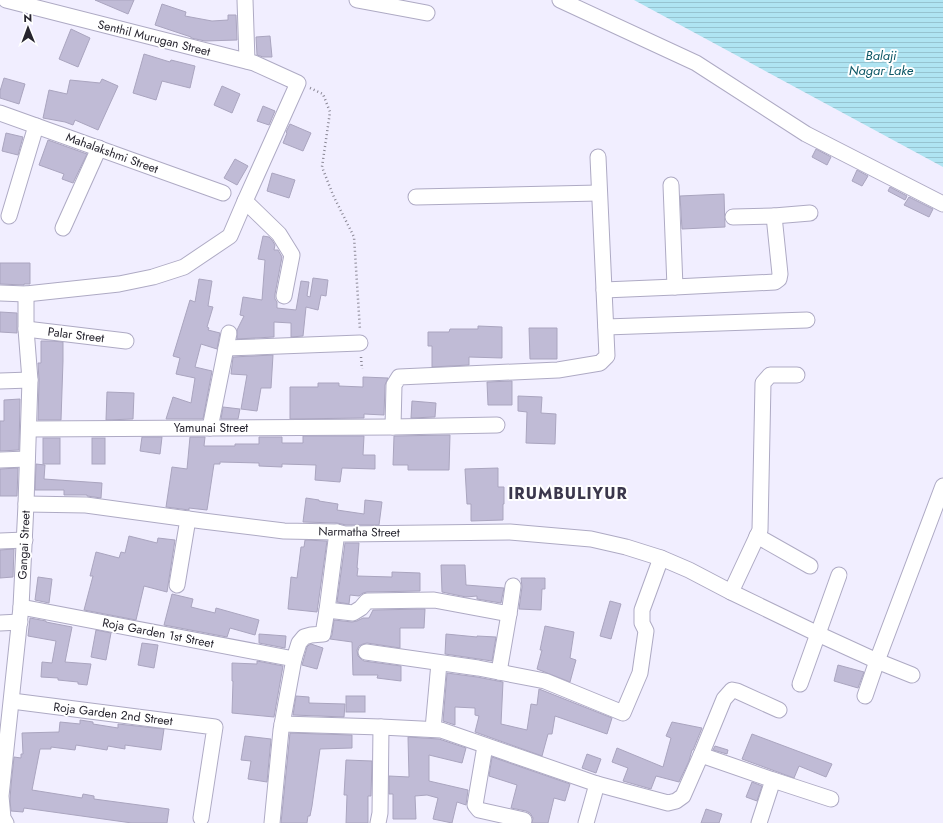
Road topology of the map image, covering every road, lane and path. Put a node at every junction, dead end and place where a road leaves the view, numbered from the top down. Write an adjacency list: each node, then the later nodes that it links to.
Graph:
1 (6, 0): 6 (street, Senthil Murugan Street)
2 (245, 0): 6 (street)
3 (357, 0): 5 (street)
4 (560, 0): 17 (street)
5 (427, 13)
6 (247, 61): 7 (street, Senthil Murugan Street)
7 (298, 83): 16 (street); 33 (path)
8 (0, 112): 9 (street, Mahalakshmi Street)
9 (36, 126): 10 (street, Mahalakshmi Street); 19 (street)
10 (99, 148): 13 (street, Mahalakshmi Street); 22 (street)
11 (598, 157): 14 (street)
12 (671, 185): 23 (street)
13 (223, 193)
14 (599, 193): 15 (street); 24 (street)
15 (416, 197)
16 (245, 201): 26 (street); 27 (street)
17 (943, 204)
18 (810, 213): 20 (street)
19 (9, 216)
20 (774, 216): 21 (street); 23 (street)
21 (733, 217)
22 (63, 228)
23 (675, 287): 24 (street)
24 (604, 290): 29 (street)
25 (0, 293): 26 (street)
26 (26, 294): 30 (street, Gangai Street)
27 (284, 296)
28 (807, 320): 29 (street)
29 (606, 327): 40 (street)
30 (26, 330): 32 (street, Palar Street); 37 (street, Gangai Street)
31 (229, 333): 34 (street)
32 (126, 341)
33 (360, 343): 34 (street); 35 (path)
34 (226, 348): 41 (street)
35 (362, 369)
36 (797, 374): 49 (street)
37 (30, 380): 38 (street); 42 (street, Gangai Street)
38 (0, 381)
39 (497, 425): 40 (street, Yamunai Street)
40 (393, 427): 41 (street, Yamunai Street)
41 (210, 428): 42 (street, Yamunai Street)
42 (28, 429): 43 (street, Gangai Street)
43 (27, 459): 44 (street); 46 (street, Gangai Street)
44 (0, 460)
45 (943, 486): 65 (street)
46 (26, 504): 47 (street, Narmatha Street); 50 (street, Gangai Street)
47 (188, 519): 48 (street, Narmatha Street); 55 (street)
48 (336, 532): 52 (street, Narmatha Street); 58 (street)
49 (757, 536): 53 (street); 57 (street)
50 (24, 540): 51 (street); 59 (street, Gangai Street)
51 (0, 541)
52 (661, 558): 57 (street, Narmatha Street); 67 (street)
53 (810, 566)
54 (839, 575): 62 (street)
55 (177, 585)
56 (513, 586): 60 (street)
57 (731, 592): 62 (street, Narmatha Street)
58 (327, 610): 60 (street); 64 (street)
59 (21, 614): 61 (street, Roja Garden 1st Street); 64 (street, Roja Garden 1st Street); 71 (street, Gangai Street)
60 (508, 614): 67 (street)
61 (0, 623)
62 (818, 634): 65 (street, Narmatha Street); 69 (street)
63 (366, 652): 66 (street)
64 (294, 659): 73 (street)
65 (877, 661): 68 (street, Narmatha Street); 70 (street)
66 (439, 662): 67 (street); 75 (street)
67 (499, 672)
68 (912, 675)
69 (800, 684)
70 (865, 696)
71 (12, 701): 80 (street, Gangai Street); 82 (street, Roja Garden 2nd Street)
72 (779, 710): 77 (street)
73 (282, 724): 74 (street); 85 (street)
74 (381, 727): 75 (street); 86 (street)
75 (433, 729): 76 (street)
76 (485, 746): 79 (street); 83 (street)
77 (701, 755): 78 (street); 79 (street)
78 (773, 780): 81 (street); 88 (street)
79 (597, 784): 87 (street)
80 (0, 796): 84 (street, Gangai Street)
81 (831, 799)
82 (202, 818)
83 (524, 820)
84 (6, 823)
85 (272, 823)
86 (378, 823)
87 (586, 823)
88 (759, 823)

